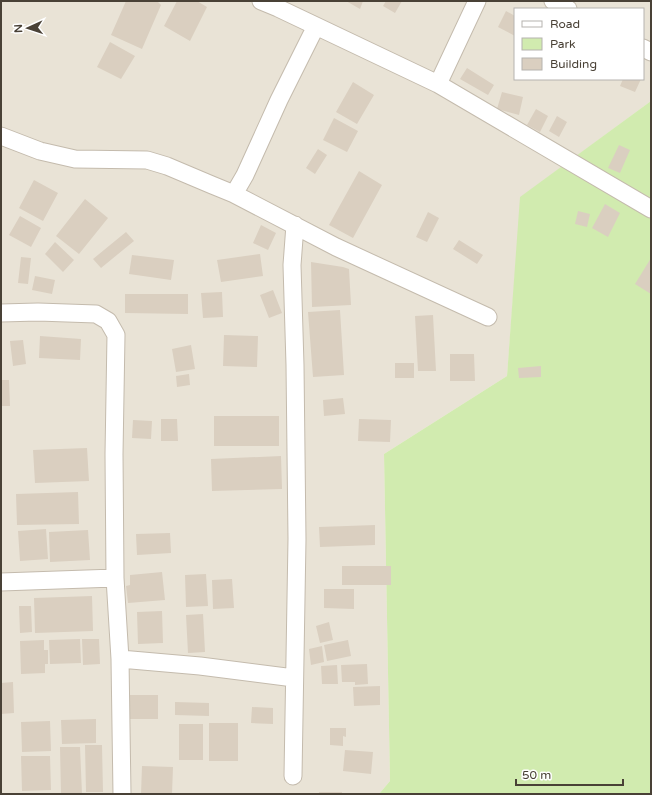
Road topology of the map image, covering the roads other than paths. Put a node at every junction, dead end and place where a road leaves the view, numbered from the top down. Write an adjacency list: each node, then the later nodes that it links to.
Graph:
1 (261, 1): 4 (street)
2 (477, 1): 7 (street)
3 (553, 1): 5 (street)
4 (280, 4): 6 (street)
5 (566, 8)
6 (316, 26): 7 (street); 9 (street)
7 (438, 84): 10 (street)
8 (1, 136): 9 (street)
9 (234, 194): 11 (street)
10 (651, 209)
11 (295, 225): 13 (street); 17 (street)
12 (1, 313): 14 (street)
13 (488, 317)
14 (115, 578): 15 (street); 16 (street)
15 (1, 582)
16 (120, 659): 17 (street); 19 (street)
17 (294, 678): 18 (street)
18 (293, 776)
19 (122, 794)

